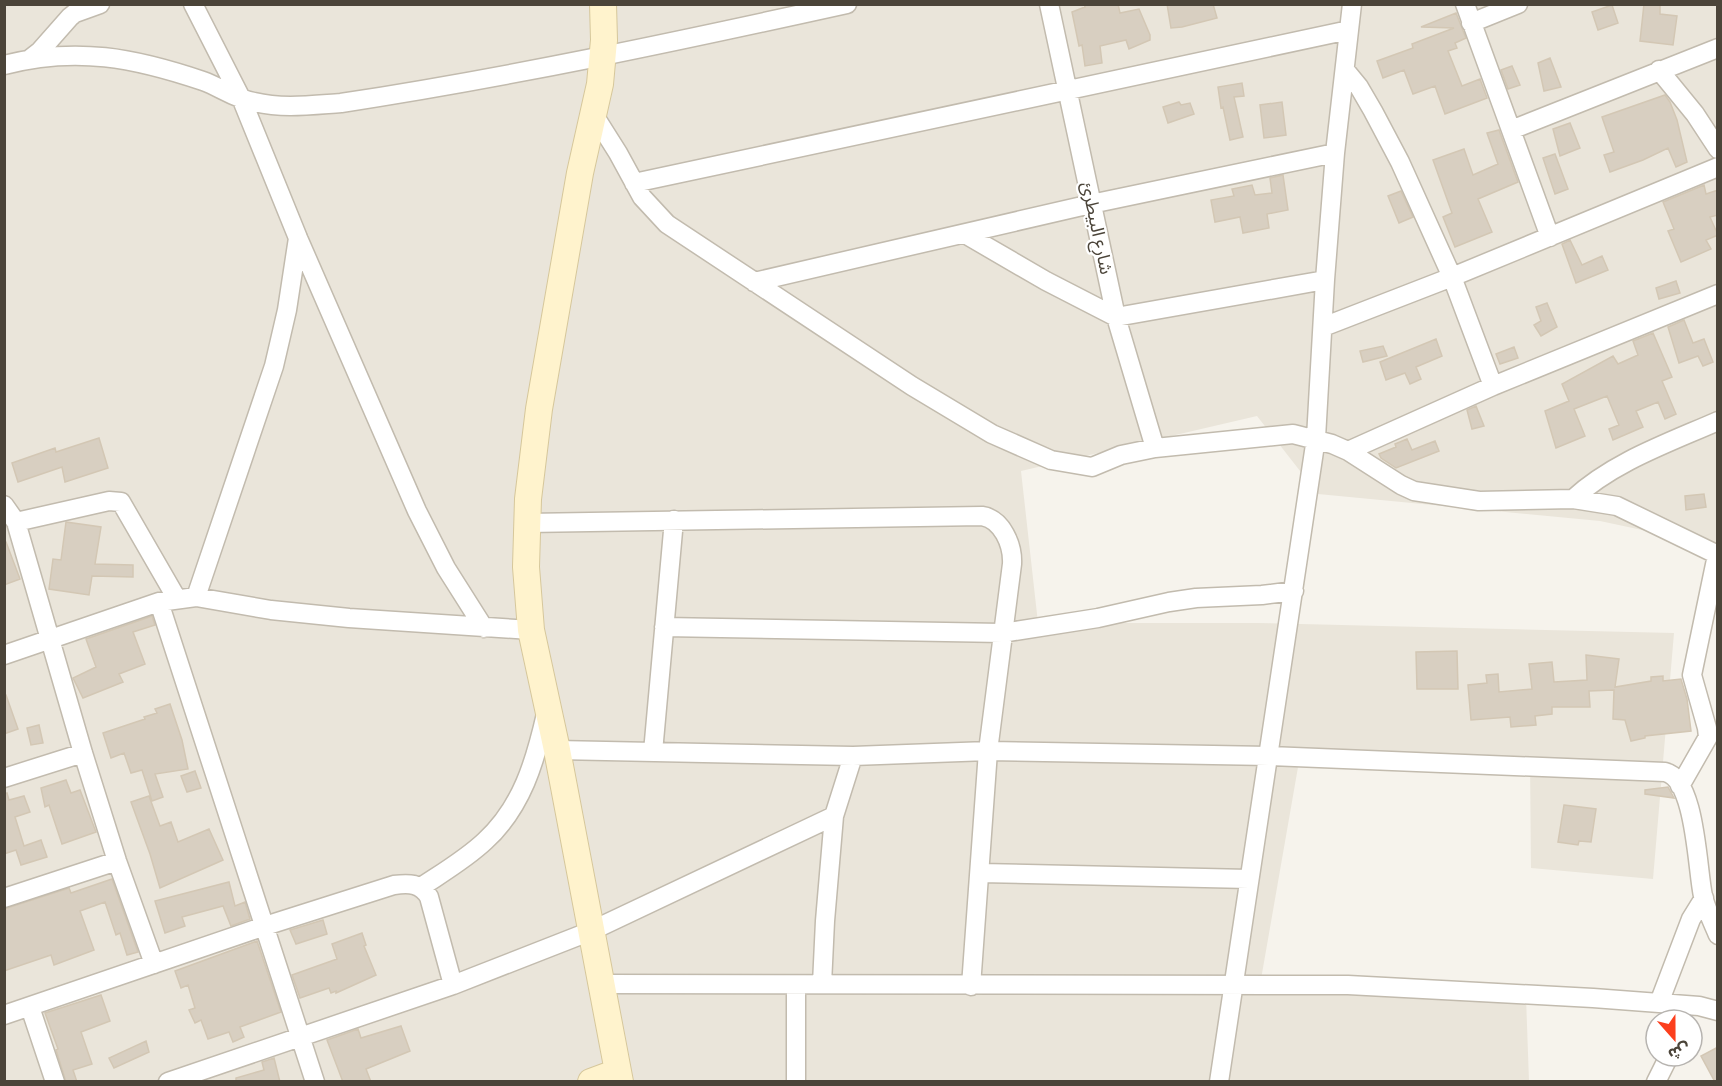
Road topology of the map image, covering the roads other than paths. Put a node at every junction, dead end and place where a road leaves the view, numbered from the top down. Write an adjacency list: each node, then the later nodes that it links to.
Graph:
1 (100, 4): 9 (street)
2 (193, 4): 19 (street)
3 (603, 4): 13 (main road)
4 (847, 4): 13 (street)
5 (1049, 4): 18 (street, شارع البيطرئ)
6 (1352, 4): 11 (street)
7 (1465, 4): 10 (street)
8 (1518, 4): 10 (street)
9 (73, 9): 14 (street)
10 (1471, 23): 21 (street)
11 (1349, 30): 16 (street); 18 (street)
12 (1718, 48): 17 (street)
13 (603, 57): 19 (street); 20 (main road)
14 (31, 58): 15 (street); 19 (street)
15 (4, 65)
16 (1345, 70): 23 (street); 30 (street)
17 (1659, 70): 21 (street); 22 (street)
18 (1067, 91): 25 (street); 26 (street, شارع البيطرئ)
19 (242, 100): 29 (street)
20 (594, 116): 25 (street); 45 (main road)
21 (1511, 130): 28 (street)
22 (1718, 149)
23 (1335, 153): 26 (street); 31 (street)
24 (1718, 167): 28 (street)
25 (634, 183): 32 (street)
26 (1091, 204): 27 (street); 34 (street, شارع البيطرئ)
27 (965, 234): 32 (street); 34 (street)
28 (1550, 237): 30 (street)
29 (298, 238): 48 (street); 51 (street)
30 (1452, 277): 35 (street); 36 (street)
31 (1325, 280): 34 (street); 35 (street)
32 (754, 282): 39 (street)
33 (1718, 294): 36 (street)
34 (1116, 317): 39 (street, شارع البيطرئ)
35 (1323, 327): 38 (street)
36 (1492, 386): 40 (street)
37 (1718, 421): 41 (street)
38 (1316, 438): 39 (street); 40 (street); 47 (street)
39 (1155, 448)
40 (1348, 452): 41 (street)
41 (1573, 499): 46 (street)
42 (4, 505): 44 (street)
43 (674, 520): 45 (street); 50 (street); 53 (street)
44 (16, 522): 49 (street); 54 (street)
45 (527, 523): 52 (main road)
46 (1717, 555): 64 (street)
47 (1294, 591): 53 (street); 62 (street)
48 (196, 597): 49 (street); 51 (street)
49 (168, 600): 54 (street); 72 (street)
50 (664, 627): 53 (street); 59 (street)
51 (484, 628): 52 (street)
52 (531, 630): 56 (main road)
53 (1002, 633): 58 (street)
54 (51, 640): 55 (street); 60 (street)
55 (4, 655)
56 (548, 707): 57 (main road); 69 (street)
57 (557, 750): 59 (street); 73 (main road)
58 (988, 751): 61 (street); 62 (street); 67 (street)
59 (653, 752): 61 (street)
60 (83, 753): 63 (street); 66 (street)
61 (853, 756): 65 (street)
62 (1269, 756): 64 (street); 68 (street)
63 (4, 778)
64 (1680, 786): 71 (street)
65 (834, 816): 73 (street); 77 (street)
66 (117, 861): 70 (street); 75 (street)
67 (980, 873): 68 (street); 80 (street)
68 (1249, 879): 81 (street)
69 (421, 887): 72 (street); 78 (street)
70 (4, 898)
71 (1704, 898): 74 (street); 82 (street)
72 (265, 926): 75 (street); 86 (street)
73 (591, 931): 76 (main road); 78 (street)
74 (1718, 935)
75 (154, 964): 83 (street)
76 (602, 984): 79 (street); 88 (main road)
77 (822, 984): 79 (street); 80 (street)
78 (453, 985): 86 (street)
79 (796, 985): 93 (street)
80 (971, 986): 81 (street)
81 (1232, 987): 82 (street); 94 (street)
82 (1659, 1003): 84 (street)
83 (30, 1006): 85 (street); 89 (street)
84 (1676, 1008)
85 (4, 1015)
86 (300, 1037): 90 (street); 91 (street)
87 (1663, 1068): 95 (street)
88 (619, 1077): 92 (main road)
89 (55, 1082)
90 (168, 1082)
91 (315, 1082)
92 (591, 1082)
93 (796, 1082)
94 (1219, 1082)
95 (1656, 1082)

